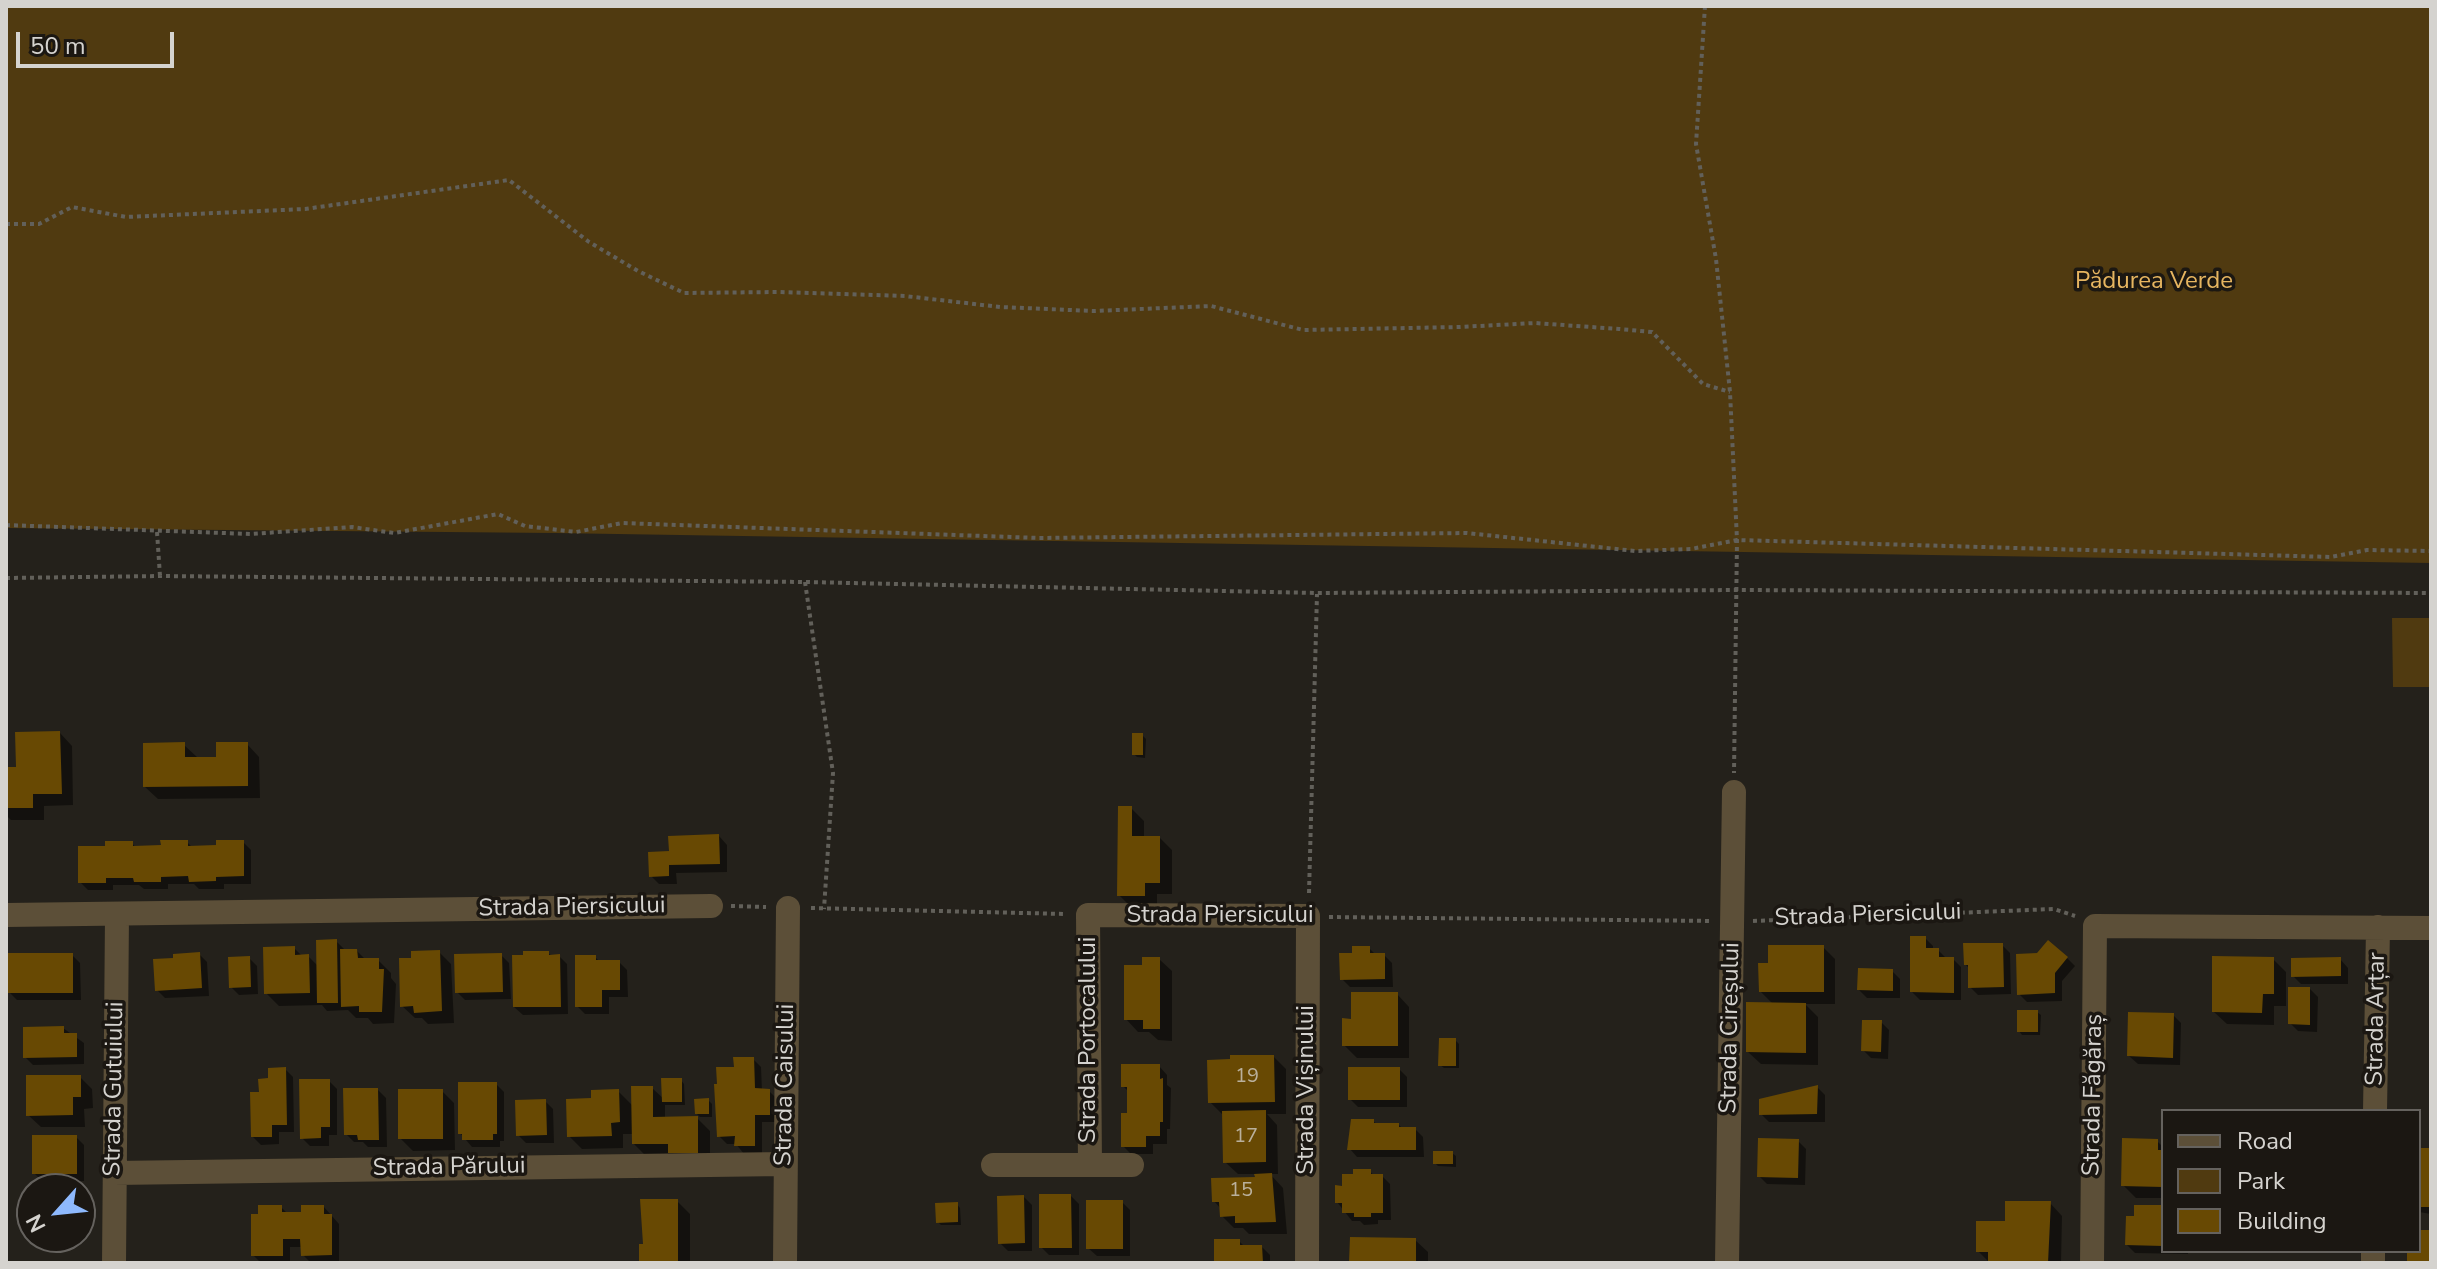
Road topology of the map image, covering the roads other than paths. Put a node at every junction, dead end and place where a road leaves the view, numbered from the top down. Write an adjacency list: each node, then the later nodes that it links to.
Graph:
1 (1734, 792): 19 (street, Strada Cireșului)
2 (711, 906): 5 (street, Strada Piersicului)
3 (788, 908): 11 (street, Strada Caisului)
4 (6, 915): 5 (street, Strada Piersicului)
5 (117, 915): 15 (street, Strada Gutuiului)
6 (1088, 915): 7 (street, Strada Piersicului); 13 (street, Strada Portocalului)
7 (1308, 916): 18 (street, Strada Vișinului)
8 (2378, 927): 9 (street); 10 (street, Strada Arțar); 20 (street, Strada Făgăraș)
9 (2431, 928)
10 (2375, 1109)
11 (784, 1164): 15 (street, Strada Părului); 17 (street, Strada Caisului)
12 (993, 1165): 13 (street, Strada Portocalului)
13 (1090, 1165): 14 (street, Strada Portocalului)
14 (1132, 1165)
15 (114, 1173): 16 (street, Strada Gutuiului)
16 (114, 1263)
17 (785, 1263)
18 (1307, 1263)
19 (1727, 1263)
20 (2092, 1263)

